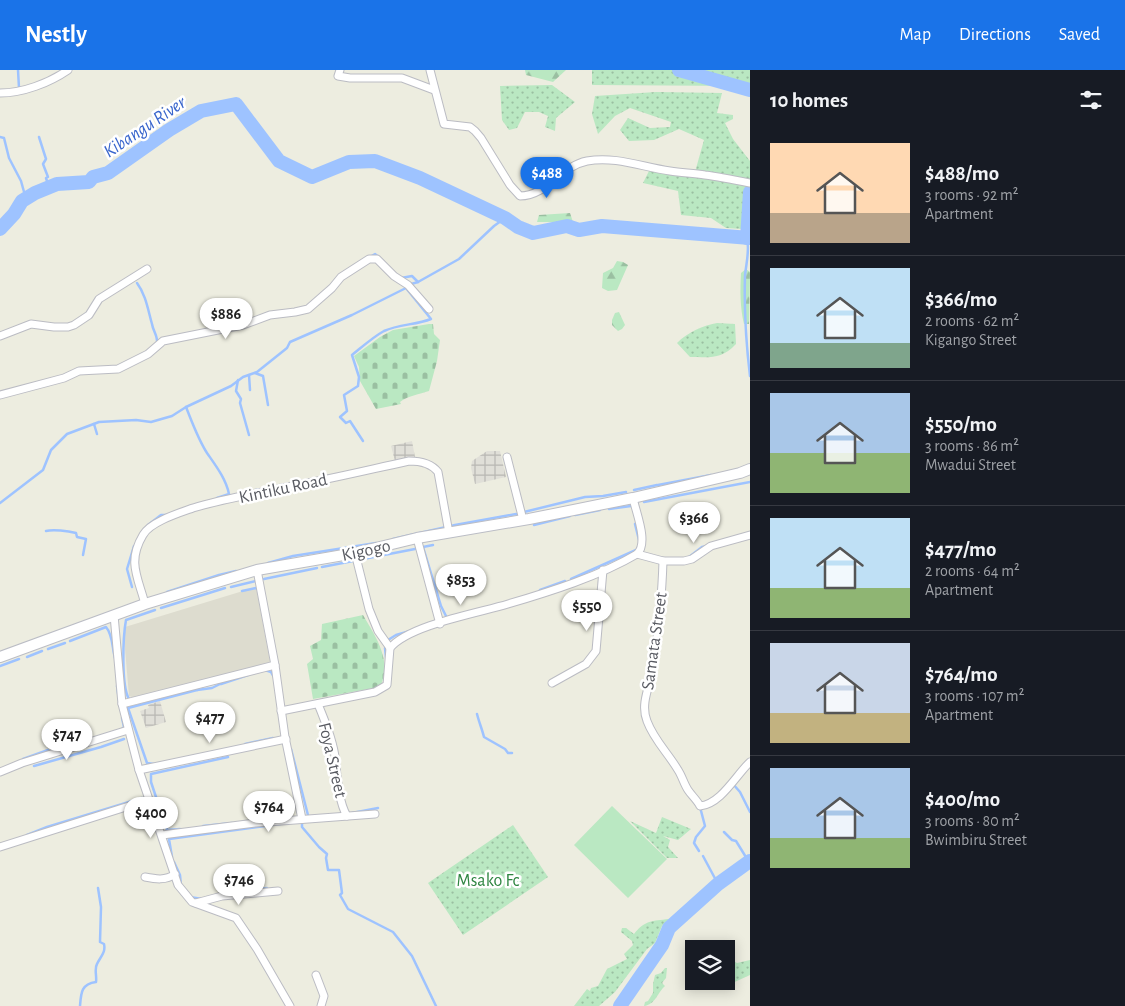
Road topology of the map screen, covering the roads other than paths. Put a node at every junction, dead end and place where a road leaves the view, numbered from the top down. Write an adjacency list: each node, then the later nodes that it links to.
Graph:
1 (68, 70): 5 (street)
2 (340, 70): 4 (street)
3 (430, 70): 4 (street)
4 (434, 90): 6 (street)
5 (0, 93)
6 (750, 183)
7 (147, 269): 9 (street)
8 (429, 309): 10 (street)
9 (0, 336)
10 (0, 395)
11 (507, 457): 15 (street)
12 (750, 469): 13 (main road, Kigogo)
13 (745, 474): 14 (main road, Kigogo)
14 (633, 498): 15 (main road, Kigogo); 20 (street)
15 (523, 520): 16 (main road, Kigogo)
16 (449, 533): 18 (main road, Kigogo); 24 (street, Kintiku Road)
17 (750, 535): 21 (street)
18 (417, 538): 19 (main road, Kigogo); 26 (street)
19 (355, 553): 22 (main road, Kigogo); 27 (street)
20 (637, 554): 21 (street); 23 (street)
21 (663, 561): 36 (street, Samata Street)
22 (257, 570): 24 (main road, Kigogo); 29 (street)
23 (603, 570): 26 (street); 30 (street)
24 (145, 604): 25 (main road, Kigogo)
25 (114, 615): 28 (main road, Kigogo); 31 (street)
26 (440, 624): 27 (street)
27 (390, 648): 32 (street)
28 (0, 657)
29 (275, 665): 31 (street); 33 (street)
30 (552, 683)
31 (122, 704): 34 (street)
32 (318, 704): 33 (street); 41 (street, Foya Street)
33 (281, 711): 35 (street)
34 (128, 730): 37 (street); 38 (street)
35 (286, 739): 37 (street); 42 (street)
36 (750, 762)
37 (139, 770): 39 (street)
38 (0, 772)
39 (148, 800): 43 (street); 44 (street)
40 (375, 814): 41 (street)
41 (347, 816): 42 (street)
42 (302, 819): 43 (street)
43 (162, 835): 45 (street)
44 (0, 847)
45 (175, 874): 46 (street); 48 (street)
46 (145, 877)
47 (278, 891): 48 (street)
48 (196, 903): 50 (street)
49 (316, 975): 51 (street)
50 (290, 1006)
51 (320, 1006)

